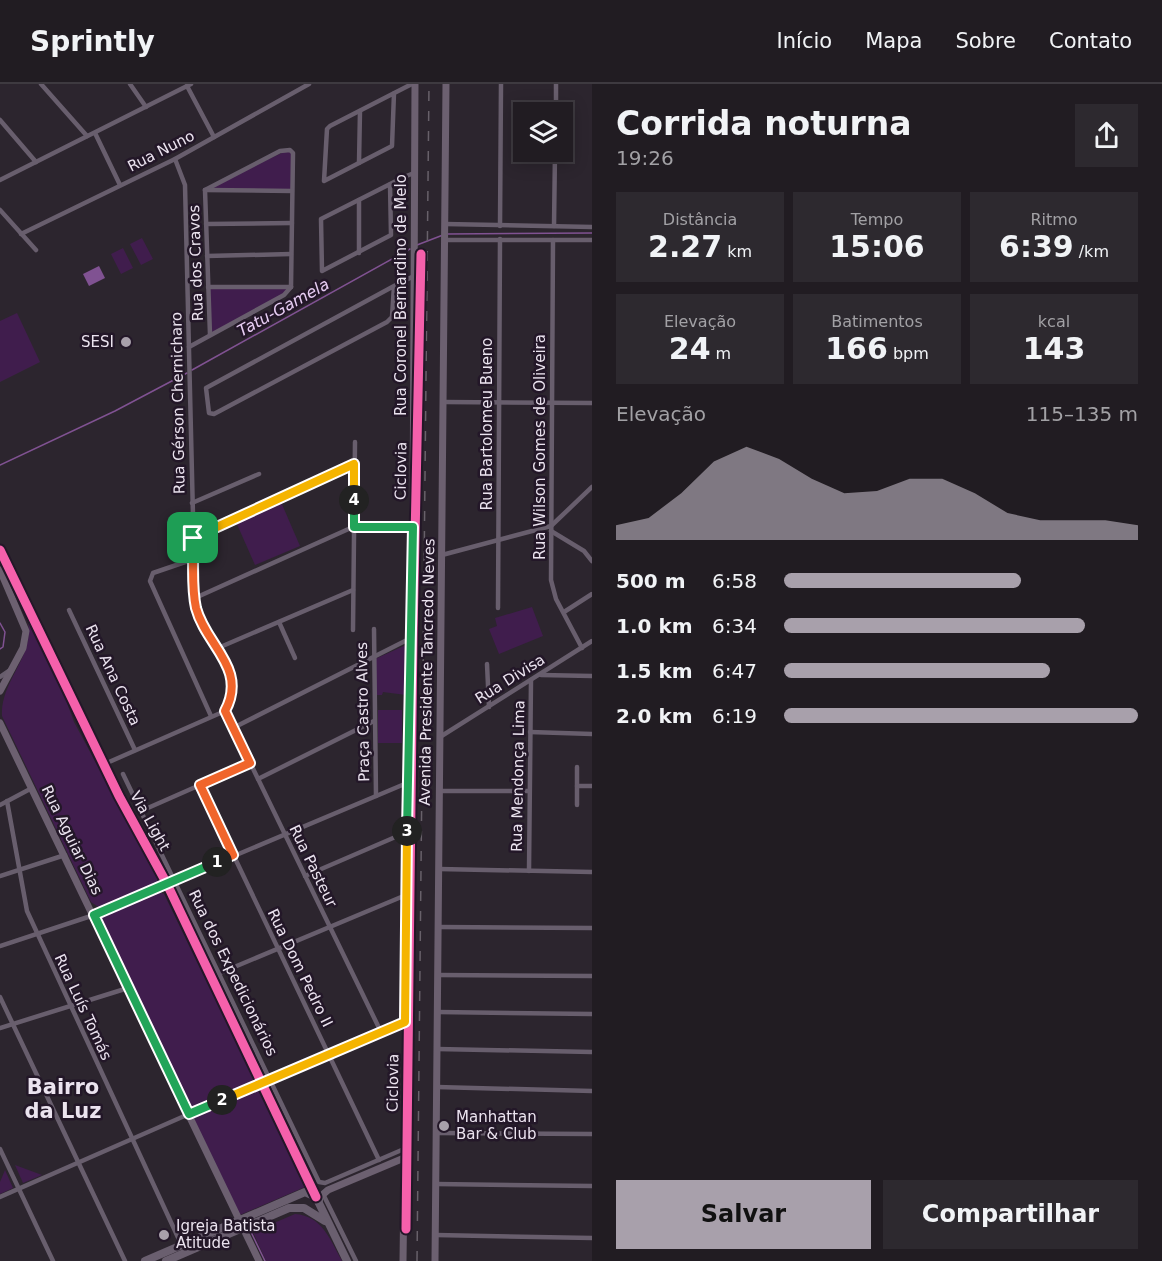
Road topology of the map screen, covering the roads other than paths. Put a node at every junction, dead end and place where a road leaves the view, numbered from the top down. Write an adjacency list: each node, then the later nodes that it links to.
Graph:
1 (41, 84): 15 (street)
2 (130, 84): 11 (street)
3 (309, 84): 16 (street, Rua Nuno)
4 (414, 84): 9 (street); 21 (main road, Rua Coronel Bernardino de Melo)
5 (446, 84): 31 (main road, Avenida Presidente Tancredo Neves)
6 (501, 84): 32 (street)
7 (556, 84): 10 (street)
8 (189, 85): 11 (street); 16 (street)
9 (394, 93): 12 (street); 20 (street)
10 (556, 102)
11 (146, 107): 14 (street)
12 (360, 111): 20 (street); 20 (street)
13 (0, 120): 18 (street)
14 (95, 133): 15 (street); 24 (street)
15 (87, 136): 18 (street)
16 (214, 137): 17 (street, Rua Nuno)
17 (175, 159): 24 (street, Rua Nuno); 49 (street, Rua Gérson Chernicharo)
18 (36, 162): 22 (street)
19 (555, 162): 33 (street)
20 (359, 163)
21 (414, 173): 23 (street); 44 (main road, Rua Coronel Bernardino de Melo)
22 (0, 180)
23 (390, 184): 27 (street); 41 (street)
24 (120, 185): 35 (street, Rua Nuno)
25 (205, 190): 26 (street); 26 (street); 30 (street, Rua dos Cravos)
26 (292, 191): 29 (street)
27 (359, 200): 41 (street); 41 (street)
28 (0, 210): 35 (street)
29 (292, 223): 30 (street); 42 (street)
30 (206, 224): 43 (street, Rua dos Cravos)
31 (445, 225): 32 (street); 36 (main road, Avenida Presidente Tancredo Neves)
32 (500, 226): 33 (street)
33 (554, 226): 34 (street)
34 (592, 227)
35 (21, 234): 40 (street)
36 (445, 239): 37 (street); 50 (main road, Avenida Presidente Tancredo Neves)
37 (500, 239): 38 (street); 52 (street, Rua Bartolomeu Bueno)
38 (553, 240): 39 (street); 53 (street, Rua Wilson Gomes de Oliveira)
39 (592, 240)
40 (36, 250)
41 (359, 253)
42 (291, 254): 43 (street); 47 (street)
43 (207, 256): 46 (street, Rua dos Cravos)
44 (415, 276): 45 (street); 60 (main road, Rua Coronel Bernardino de Melo)
45 (394, 286): 45 (street)
46 (208, 287): 47 (street); 48 (street, Rua dos Cravos)
47 (291, 287): 48 (street)
48 (210, 335): 49 (street)
49 (189, 347): 58 (street, Rua Gérson Chernicharo)
50 (444, 402): 52 (street); 65 (main road, Avenida Presidente Tancredo Neves)
51 (592, 403): 53 (street)
52 (497, 404): 53 (street); 63 (street, Rua Bartolomeu Bueno)
53 (553, 404): 61 (street, Rua Wilson Gomes de Oliveira)
54 (355, 442): 55 (street)
55 (354, 464): 59 (street); 62 (street)
56 (258, 474): 58 (street)
57 (592, 488): 61 (street)
58 (192, 502): 62 (street, Rua Gérson Chernicharo)
59 (354, 527): 60 (street); 69 (street); 71 (street)
60 (413, 527): 78 (main road, Rua Coronel Bernardino de Melo)
61 (551, 529): 63 (street); 67 (street); 74 (street, Rua Wilson Gomes de Oliveira)
62 (193, 538): 66 (street, Rua Gérson Chernicharo)
63 (499, 540): 65 (street); 72 (street, Rua Bartolomeu Bueno)
64 (0, 550): 103 (main road, Via Light)
65 (442, 555): 99 (main road, Avenida Presidente Tancredo Neves)
66 (194, 559): 71 (street, Rua Gérson Chernicharo); 93 (street)
67 (592, 561)
68 (0, 570): 85 (main road)
69 (353, 590): 75 (street); 77 (street)
70 (592, 594): 74 (street)
71 (195, 598): 80 (street, Rua Gérson Chernicharo)
72 (498, 608)
73 (69, 610): 101 (street, Rua Ana Costa)
74 (564, 612): 81 (street, Rua Wilson Gomes de Oliveira)
75 (279, 622): 80 (street); 83 (street)
76 (374, 629): 82 (street, Praça Castro Alves)
77 (353, 630)
78 (409, 639): 82 (street); 107 (main road, Rua Coronel Bernardino de Melo)
79 (592, 641): 81 (street, Rua Divisa)
80 (218, 648): 92 (street, Rua Gérson Chernicharo)
81 (582, 648): 86 (street, Rua Divisa)
82 (373, 657): 94 (street, Praça Castro Alves); 96 (street)
83 (295, 658)
84 (487, 664): 91 (street)
85 (12, 669): 88 (street); 90 (main road)
86 (539, 675): 87 (street); 89 (street, Rua Divisa)
87 (592, 676)
88 (0, 677)
89 (531, 680): 91 (street, Rua Divisa); 97 (street, Rua Mendonça Lima)
90 (0, 691)
91 (489, 707): 99 (street, Rua Divisa)
92 (225, 711): 93 (street); 96 (street, Rua Pasteur)
93 (211, 716): 101 (street)
94 (374, 722): 106 (street); 114 (street, Praça Castro Alves)
95 (0, 723): 100 (main road, Rua Aguiar Dias)
96 (233, 728): 102 (street, Rua Pasteur)
97 (530, 732): 98 (street); 113 (street, Rua Mendonça Lima)
98 (592, 734)
99 (440, 737): 112 (main road, Avenida Presidente Tancredo Neves)
100 (4, 740): 111 (main road, Rua Aguiar Dias)
101 (135, 750): 103 (street)
102 (250, 763): 106 (street, Rua Pasteur); 108 (street)
103 (105, 767): 130 (main road, Via Light)
104 (577, 767): 109 (street)
105 (123, 774): 118 (street, Rua dos Expedicionários)
106 (258, 779): 120 (street, Rua Pasteur)
107 (407, 783): 114 (street); 119 (main road, Rua Coronel Bernardino de Melo)
108 (200, 785): 118 (street); 122 (street, Rua Dom Pedro II)
109 (577, 786): 110 (street); 117 (street)
110 (592, 786)
111 (32, 788): 115 (street); 121 (main road, Rua Aguiar Dias)
112 (440, 791): 113 (street); 124 (main road, Avenida Presidente Tancredo Neves)
113 (529, 791): 125 (street, Rua Mendonça Lima)
114 (376, 796): 120 (street)
115 (7, 801): 116 (street); 123 (street, Rua Luís Tomás)
116 (0, 805)
117 (577, 805)
118 (141, 811): 129 (street, Rua dos Expedicionários)
119 (407, 832): 128 (street); 131 (main road, Rua Coronel Bernardino de Melo)
120 (284, 833): 122 (street); 128 (street, Rua Pasteur)
121 (65, 855): 123 (street); 132 (main road, Rua Aguiar Dias)
122 (233, 855): 129 (street); 138 (street, Rua Dom Pedro II)
123 (20, 869): 127 (street); 136 (street, Rua Luís Tomás)
124 (439, 869): 125 (street); 134 (main road, Avenida Presidente Tancredo Neves)
125 (529, 871): 126 (street)
126 (592, 872)
127 (0, 876)
128 (305, 876): 133 (street, Rua Pasteur)
129 (176, 880): 130 (street); 139 (street, Rua dos Expedicionários)
130 (167, 884): 132 (street); 155 (main road, Via Light)
131 (406, 895): 133 (street); 147 (main road, Rua Coronel Bernardino de Melo)
132 (94, 915): 136 (street); 142 (main road, Rua Aguiar Dias)
133 (330, 927): 138 (street); 150 (street, Rua Pasteur)
134 (439, 927): 135 (street); 140 (main road, Avenida Presidente Tancredo Neves)
135 (592, 928)
136 (36, 934): 137 (street); 144 (street, Rua Luís Tomás)
137 (0, 946)
138 (278, 949): 139 (street); 153 (street, Rua Dom Pedro II)
139 (220, 973): 154 (street, Rua dos Expedicionários)
140 (438, 975): 141 (street); 145 (main road, Avenida Presidente Tancredo Neves)
141 (592, 976)
142 (128, 988): 144 (street); 158 (main road, Rua Aguiar Dias)
143 (0, 997): 148 (street)
144 (69, 1005): 148 (street); 161 (street, Rua Luís Tomás)
145 (438, 1012): 146 (street); 151 (main road, Avenida Presidente Tancredo Neves)
146 (592, 1014)
147 (405, 1022): 150 (main road); 163 (main road, Rua Coronel Bernardino de Melo)
148 (13, 1024): 149 (street); 166 (street)
149 (0, 1028)
150 (381, 1032): 153 (main road)
151 (437, 1049): 152 (street); 156 (main road, Avenida Presidente Tancredo Neves)
152 (592, 1052)
153 (328, 1055): 154 (main road); 165 (street, Rua Dom Pedro II)
154 (271, 1079): 155 (main road); 165 (street, Rua dos Expedicionários)
155 (262, 1083): 158 (main road); 171 (main road, Via Light)
156 (437, 1087): 157 (street); 159 (main road, Avenida Presidente Tancredo Neves)
157 (592, 1091)
158 (189, 1114): 161 (street); 172 (main road, Rua Aguiar Dias)
159 (437, 1133): 160 (street); 167 (main road, Avenida Presidente Tancredo Neves)
160 (592, 1134)
161 (132, 1140): 166 (street); 176 (street, Rua Luís Tomás)
162 (0, 1149): 169 (street)
163 (404, 1149): 164 (main road, Rua Coronel Bernardino de Melo); 165 (street)
164 (404, 1158): 171 (main road); 184 (main road, Rua Coronel Bernardino de Melo)
165 (379, 1160)
166 (79, 1164): 169 (street); 178 (street)
167 (436, 1184): 168 (street); 174 (main road, Avenida Presidente Tancredo Neves)
168 (592, 1186)
169 (19, 1189): 170 (street); 177 (street)
170 (0, 1197)
171 (320, 1199): 172 (main road); 173 (main road); 183 (street)
172 (240, 1223): 173 (main road); 176 (main road); 181 (main road, Rua Aguiar Dias)
173 (331, 1227): 182 (main road)
174 (436, 1235): 175 (street); 185 (main road, Avenida Presidente Tancredo Neves)
175 (592, 1238)
176 (185, 1253): 179 (main road); 180 (main road)
177 (53, 1261)
178 (125, 1261)
179 (145, 1261)
180 (166, 1261)
181 (259, 1261)
182 (347, 1261)
183 (356, 1261)
184 (403, 1261)
185 (435, 1261)

